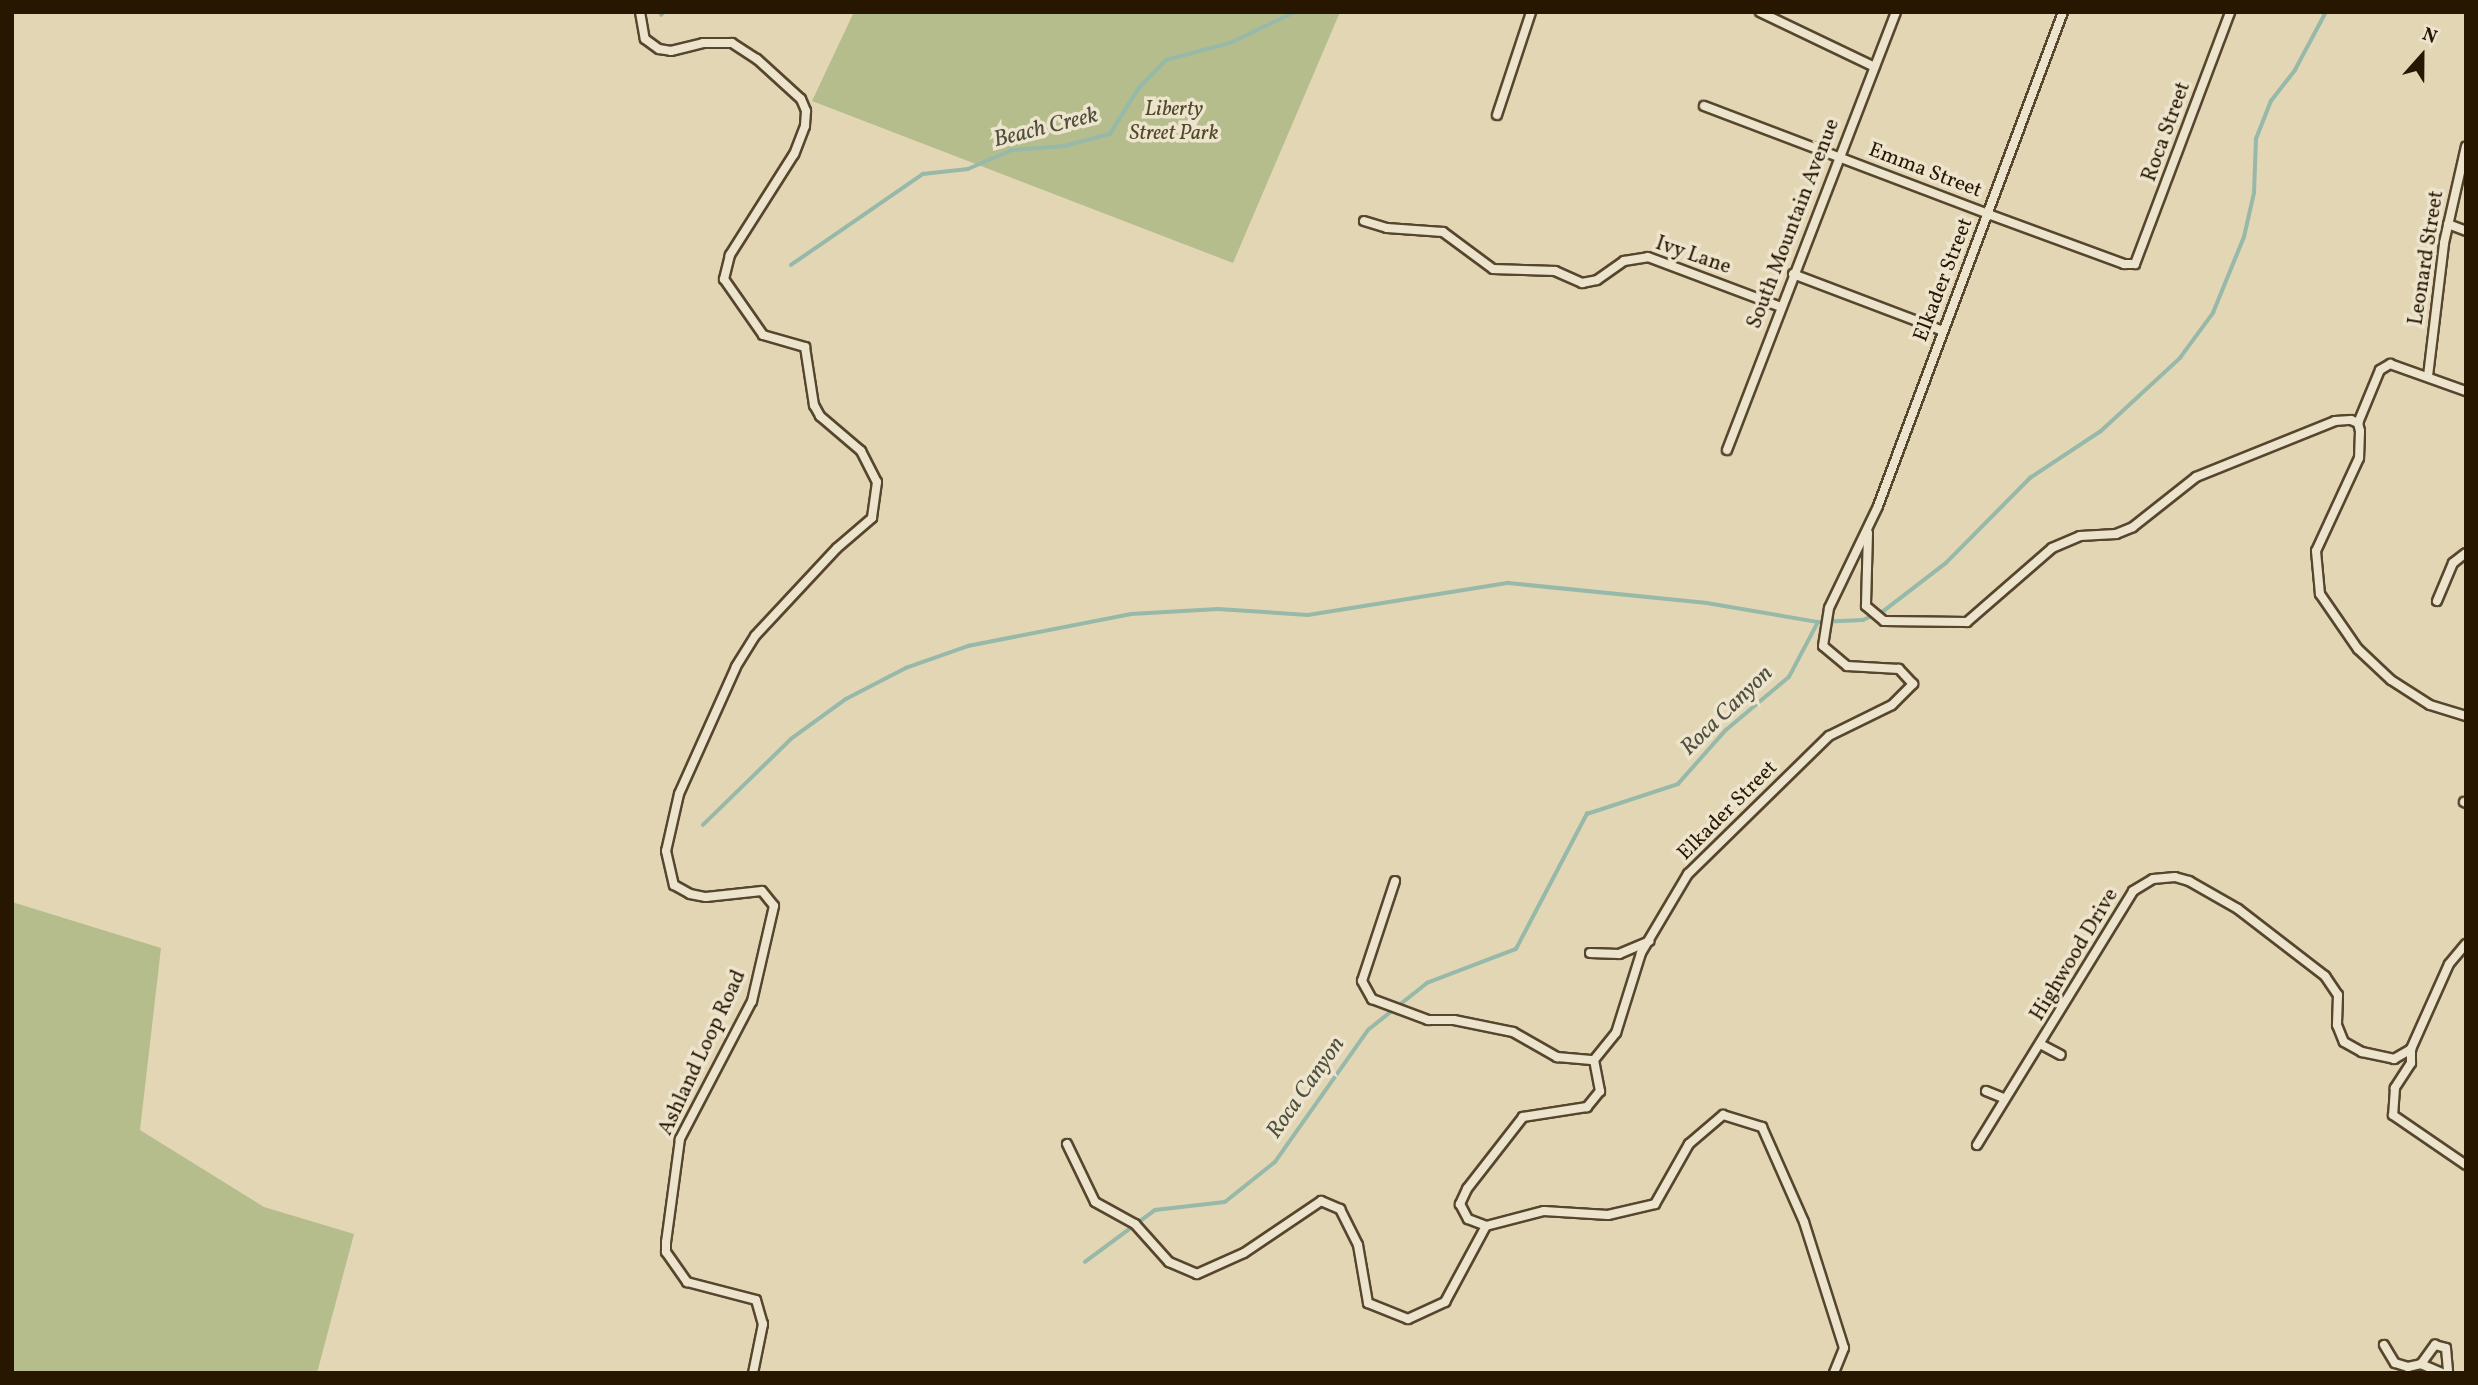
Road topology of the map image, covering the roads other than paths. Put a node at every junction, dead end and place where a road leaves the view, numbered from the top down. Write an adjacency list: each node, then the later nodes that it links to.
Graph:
1 (640, 12): 44 (street, Ashland Loop Road)
2 (1531, 12): 9 (street)
3 (1760, 12): 7 (street)
4 (1896, 12): 7 (street, South Mountain Avenue)
5 (2063, 12): 12 (street, Elkader Street)
6 (2230, 12): 16 (street, Roca Street)
7 (1875, 66): 11 (street, South Mountain Avenue)
8 (1704, 106): 11 (street, Emma Street)
9 (1497, 115)
10 (2466, 146): 14 (street, Leonard Street)
11 (1838, 156): 12 (street, Emma Street); 17 (street, South Mountain Avenue)
12 (1988, 214): 16 (street, Emma Street); 19 (street, Elkader Street)
13 (1364, 221): 18 (street, Ivy Lane)
14 (2448, 224): 15 (street); 20 (street, Leonard Street)
15 (2466, 231)
16 (2135, 264)
17 (1793, 274): 18 (street, South Mountain Avenue); 19 (street)
18 (1781, 307): 23 (street, South Mountain Avenue)
19 (1943, 331): 24 (street, Elkader Street)
20 (2428, 376): 21 (street); 22 (street)
21 (2466, 391)
22 (2358, 423): 24 (street); 27 (street)
23 (1727, 450)
24 (1868, 528): 29 (street, Elkader Street)
25 (2466, 552): 26 (street)
26 (2437, 601)
27 (2466, 716)
28 (1395, 881): 35 (street)
29 (1649, 941): 31 (street); 35 (street, Elkader Street)
30 (2466, 944): 33 (street)
31 (1590, 953)
32 (2042, 1045): 33 (street, Highwood Drive); 34 (street); 37 (street, Highwood Drive)
33 (2411, 1049): 40 (street)
34 (2061, 1055)
35 (1594, 1060): 41 (street)
36 (1986, 1091): 37 (street)
37 (2003, 1098): 39 (street, Highwood Drive)
38 (1067, 1144): 41 (street)
39 (1977, 1145)
40 (2466, 1165)
41 (1486, 1226): 45 (street)
42 (2384, 1345): 43 (street)
43 (2421, 1364): 46 (street); 47 (street)
44 (753, 1373)
45 (1834, 1373)
46 (2442, 1373)
47 (2448, 1373)

